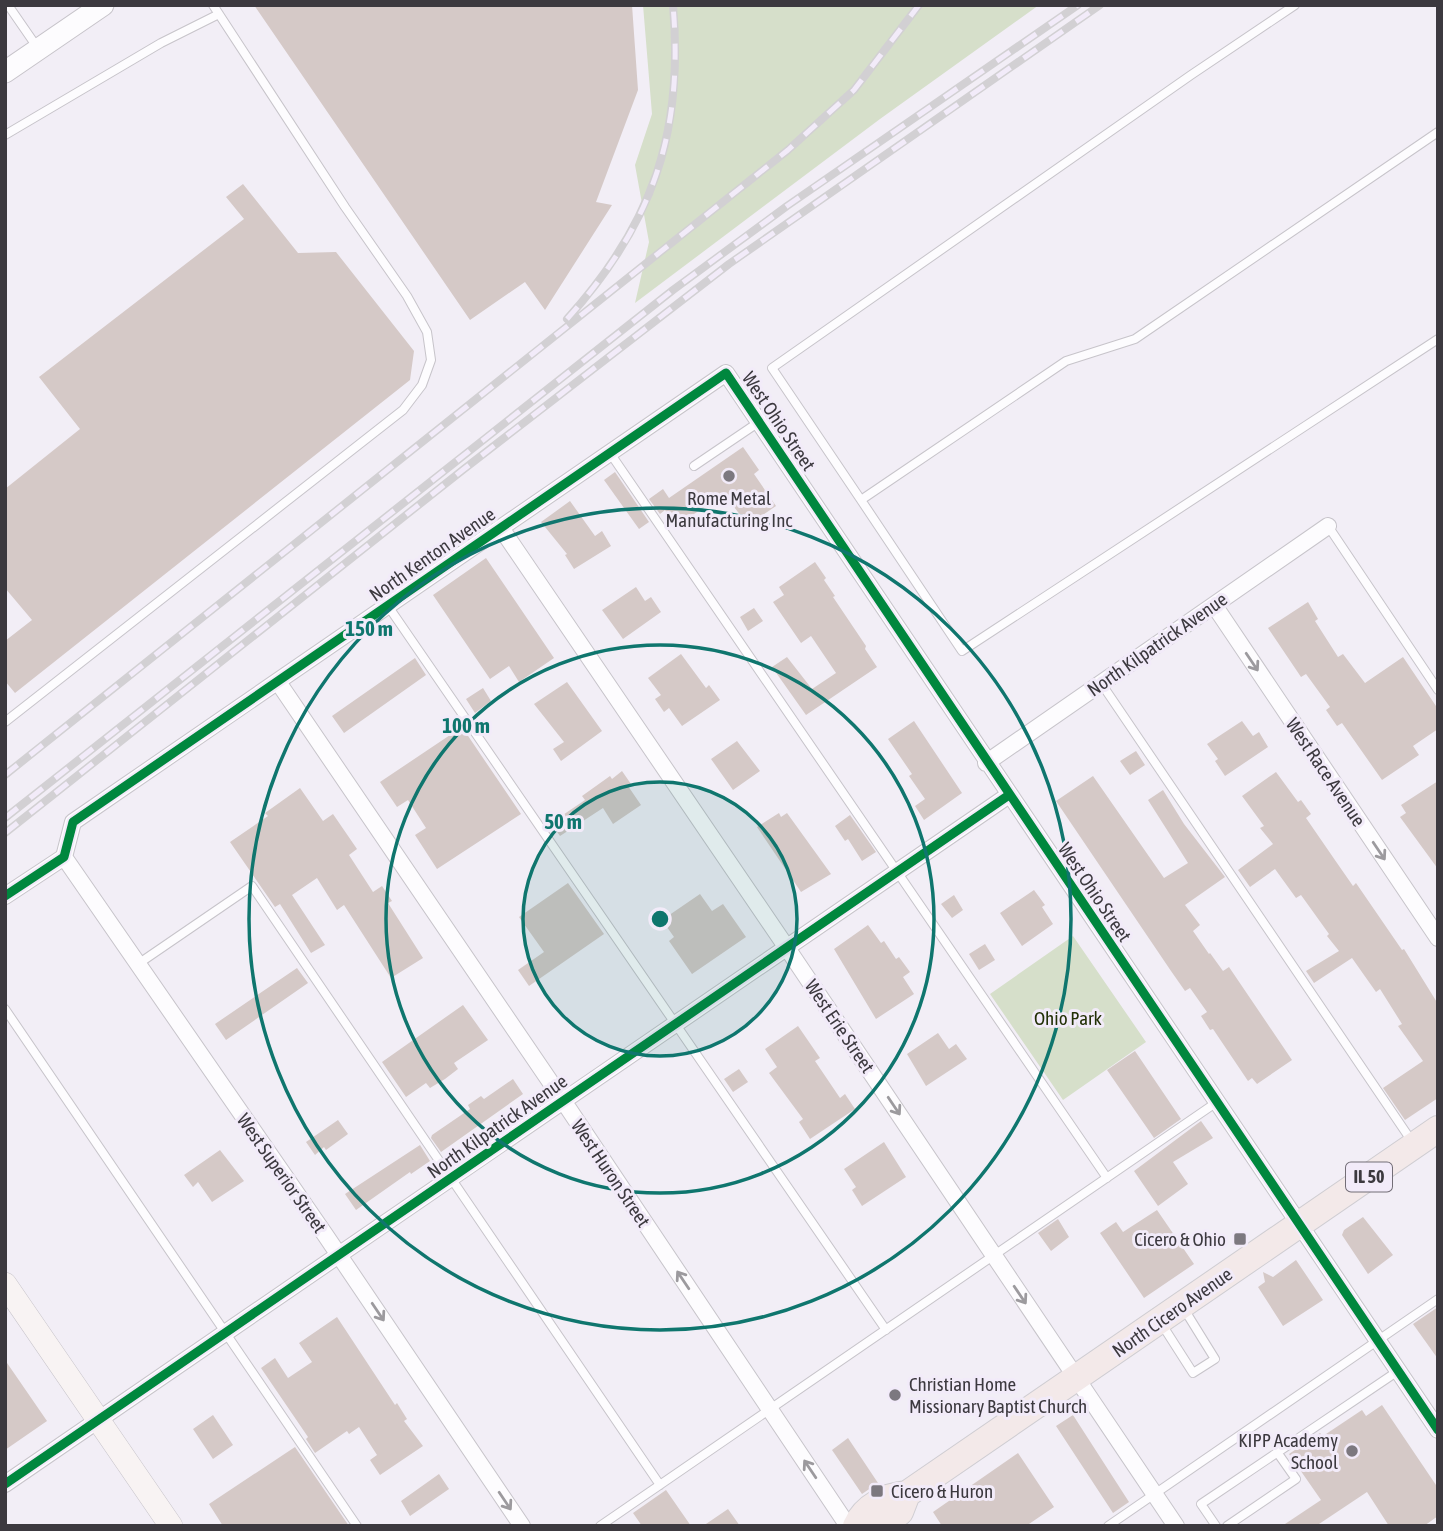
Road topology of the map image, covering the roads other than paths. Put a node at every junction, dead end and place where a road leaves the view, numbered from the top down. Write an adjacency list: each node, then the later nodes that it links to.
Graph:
1 (8, 5): 6 (lane)
2 (103, 5): 6 (street)
3 (214, 5): 5 (lane)
4 (1295, 5): 15 (lane)
5 (219, 14): 9 (lane); 23 (lane)
6 (39, 49): 7 (street)
7 (5, 72)
8 (1438, 132): 15 (lane)
9 (5, 135)
10 (1438, 339): 15 (lane)
11 (726, 373): 12 (street, West Ohio Street); 13 (street, North Kenton Avenue)
12 (759, 422): 14 (lane); 24 (street, West Ohio Street)
13 (610, 452): 17 (street, North Kenton Avenue); 27 (lane)
14 (694, 466)
15 (861, 500)
16 (1328, 526): 18 (street, North Kilpatrick Avenue); 22 (lane)
17 (501, 528): 19 (street, North Kenton Avenue); 30 (street, West Erie Street)
18 (1213, 605): 21 (street, North Kilpatrick Avenue); 29 (street, West Race Avenue, one-way to 29)
19 (388, 606): 20 (street, North Kenton Avenue); 33 (lane)
20 (278, 682): 26 (street, North Kenton Avenue); 34 (street, West Huron Street)
21 (1101, 683): 24 (street, North Kilpatrick Avenue); 37 (lane)
22 (1438, 690)
23 (5, 722)
24 (986, 763): 25 (street, West Ohio Street)
25 (1009, 795): 27 (street, North Kilpatrick Avenue); 35 (street, West Ohio Street)
26 (64, 857): 28 (street); 31 (street, West Superior Street)
27 (898, 871): 30 (street, North Kilpatrick Avenue); 38 (lane)
28 (5, 896)
29 (1438, 938)
30 (787, 948): 33 (street, North Kilpatrick Avenue); 42 (street, West Erie Street, one-way to 42)
31 (138, 964): 39 (lane); 41 (street, West Superior Street)
32 (5, 1009): 48 (lane)
33 (676, 1024): 34 (street, North Kilpatrick Avenue); 47 (lane)
34 (564, 1101): 39 (street, North Kilpatrick Avenue); 52 (street, West Huron Street, one-way to 34)
35 (1217, 1102): 38 (lane); 40 (street, West Ohio Street)
36 (1438, 1129): 37 (main road, North Cicero Avenue / IL 50)
37 (1414, 1145): 40 (main road, North Cicero Avenue / IL 50)
38 (1107, 1178): 42 (lane)
39 (451, 1180): 41 (street, North Kilpatrick Avenue); 57 (lane)
40 (1300, 1224): 45 (main road, North Cicero Avenue / IL 50); 49 (street, West Ohio Street)
41 (340, 1256): 48 (street, North Kilpatrick Avenue); 62 (street, West Superior Street, one-way to 62)
42 (994, 1256): 47 (lane); 51 (street, West Erie Street, one-way to 51)
43 (5, 1284): 53 (main road)
44 (1438, 1299): 49 (lane)
45 (1182, 1306): 46 (main road, North Cicero Avenue / IL 50); 46 (lane)
46 (1160, 1321): 51 (main road, North Cicero Avenue / IL 50)
47 (886, 1330): 52 (lane)
48 (226, 1334): 53 (street, North Kilpatrick Avenue); 61 (lane)
49 (1378, 1340): 50 (street, West Ohio Street); 59 (lane)
50 (1398, 1371): 54 (street, West Ohio Street); 55 (lane)
51 (1076, 1378): 58 (main road, North Cicero Avenue / IL 50); 59 (street, West Erie Street)
52 (770, 1409): 57 (lane); 64 (street, West Huron Street, one-way to 52)
53 (99, 1421): 56 (street, North Kilpatrick Avenue); 60 (main road)
54 (1438, 1430)
55 (1278, 1452): 69 (lane); 70 (lane)
56 (5, 1484)
57 (660, 1485): 63 (lane)
58 (907, 1494): 65 (main road, North Cicero Avenue / IL 50); 66 (main road, North Cicero Avenue / IL 50)
59 (1154, 1494): 67 (lane); 68 (street, West Erie Street)
60 (171, 1526)
61 (357, 1526)
62 (522, 1526)
63 (600, 1526)
64 (848, 1526)
65 (856, 1526)
66 (880, 1526)
67 (1108, 1526)
68 (1176, 1526)
69 (1216, 1526)
70 (1227, 1526)

